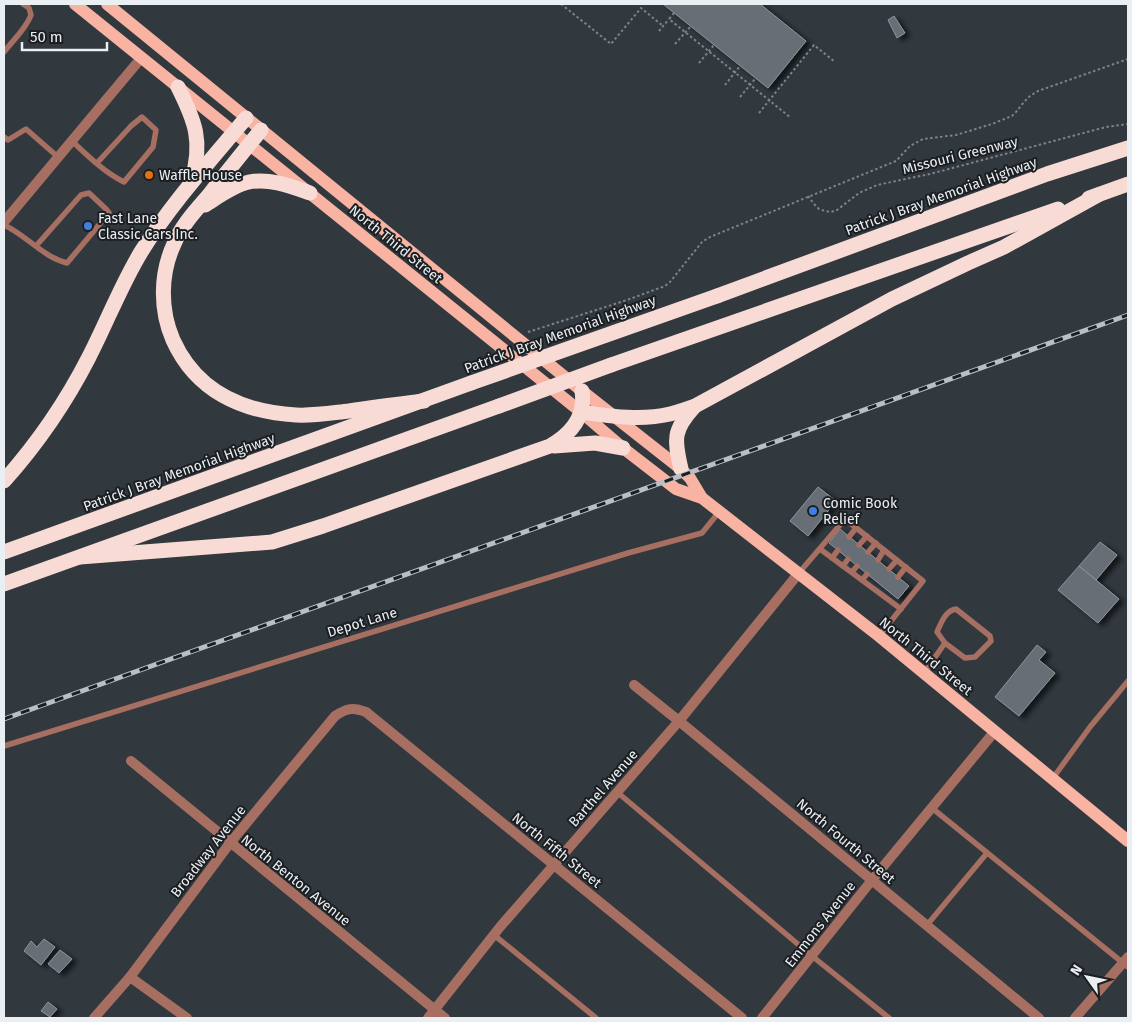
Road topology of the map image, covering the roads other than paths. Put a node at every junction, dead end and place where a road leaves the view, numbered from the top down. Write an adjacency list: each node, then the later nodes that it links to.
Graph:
1 (23, 4): 4 (lane)
2 (75, 4): 5 (main road, North Third Street)
3 (107, 4): 7 (main road, North Third Street)
4 (4, 52)
5 (142, 57): 6 (main road, North Third Street); 11 (street)
6 (178, 87): 9 (main road, North Third Street); 17 (highway)
7 (246, 118): 8 (main road, North Third Street); 9 (highway)
8 (262, 130): 12 (highway); 23 (main road, North Third Street)
9 (234, 132): 12 (main road, North Third Street); 17 (highway)
10 (4, 137): 14 (lane)
11 (72, 141): 14 (street); 15 (lane)
12 (249, 144): 18 (main road, North Third Street); 20 (highway)
13 (1128, 148): 24 (highway, Patrick J Bray Memorial Highway, bridge)
14 (58, 157): 21 (street)
15 (97, 163): 15 (lane)
16 (1128, 184): 19 (highway)
17 (190, 185): 31 (highway)
18 (310, 193): 20 (highway); 26 (main road, North Third Street)
19 (1098, 195): 25 (highway); 44 (highway, bridge)
20 (195, 211): 24 (highway)
21 (4, 224): 22 (lane)
22 (36, 246): 22 (lane)
23 (582, 391): 26 (highway); 27 (main road, North Third Street)
24 (424, 401): 42 (highway, Patrick J Bray Memorial Highway)
25 (696, 406): 27 (highway); 30 (highway)
26 (581, 412): 27 (highway); 28 (highway); 29 (main road, North Third Street)
27 (614, 416): 30 (main road, North Third Street)
28 (550, 446): 29 (highway); 44 (highway)
29 (623, 448): 32 (main road, North Third Street)
30 (681, 469): 32 (main road, North Third Street)
31 (4, 481)
32 (702, 498): 33 (main road, North Third Street)
33 (719, 512): 54 (main road, North Third Street); 72 (lane, Depot Lane)
34 (856, 528): 35 (lane); 36 (lane); 39 (lane)
35 (867, 536): 37 (lane); 38 (lane)
36 (849, 537)
37 (876, 543): 41 (lane); 43 (lane)
38 (860, 545)
39 (820, 549): 45 (lane); 54 (lane)
40 (838, 550): 45 (lane)
41 (884, 550): 47 (lane); 48 (lane)
42 (4, 552)
43 (868, 552)
44 (80, 556): 59 (highway)
45 (832, 558): 49 (lane)
46 (848, 559): 49 (lane)
47 (878, 560)
48 (896, 560): 51 (lane); 52 (lane)
49 (843, 566): 53 (lane)
50 (857, 566): 53 (lane)
51 (906, 568): 56 (lane); 63 (lane)
52 (889, 569)
53 (852, 572): 57 (lane)
54 (798, 574): 64 (main road, North Third Street); 70 (street, Barthel Avenue)
55 (867, 574): 57 (lane)
56 (898, 577)
57 (862, 580): 60 (lane)
58 (878, 583): 60 (lane)
59 (4, 584)
60 (873, 589): 62 (lane)
61 (887, 590): 62 (lane)
62 (883, 596): 63 (lane)
63 (901, 609): 64 (lane)
64 (879, 636): 66 (main road, North Third Street)
65 (945, 643): 65 (lane); 66 (lane)
66 (924, 673): 71 (main road, North Third Street)
67 (1128, 681): 74 (lane)
68 (634, 685): 70 (street, North Fourth Street)
69 (351, 708): 78 (street, Broadway Avenue); 80 (street, North Fifth Street)
70 (680, 721): 75 (street, Barthel Avenue); 81 (street, North Fourth Street)
71 (995, 731): 74 (main road, North Third Street); 76 (street, Emmons Avenue)
72 (4, 746)
73 (131, 761): 78 (street, North Benton Avenue)
74 (1052, 778): 77 (main road, North Third Street)
75 (617, 792): 80 (street, Barthel Avenue); 84 (lane)
76 (932, 808): 79 (lane); 81 (street, Emmons Avenue)
77 (1128, 841)
78 (230, 843): 86 (street, Broadway Avenue); 87 (street, North Benton Avenue)
79 (987, 853): 82 (lane); 85 (lane)
80 (554, 865): 83 (street, Barthel Avenue); 93 (street, North Fifth Street)
81 (872, 880): 82 (street, North Fourth Street); 84 (street, Emmons Avenue)
82 (927, 925): 96 (street, North Fourth Street)
83 (494, 935): 87 (street, Barthel Avenue); 92 (lane)
84 (812, 956): 94 (street, Emmons Avenue); 95 (lane)
85 (1126, 963): 97 (street)
86 (130, 977): 88 (street, Broadway Avenue); 89 (street)
87 (435, 1010): 90 (street, Barthel Avenue); 91 (street, North Benton Avenue)
88 (94, 1018)
89 (187, 1018)
90 (428, 1018)
91 (445, 1018)
92 (596, 1018)
93 (742, 1018)
94 (762, 1018)
95 (888, 1018)
96 (1039, 1018)
97 (1075, 1018)

